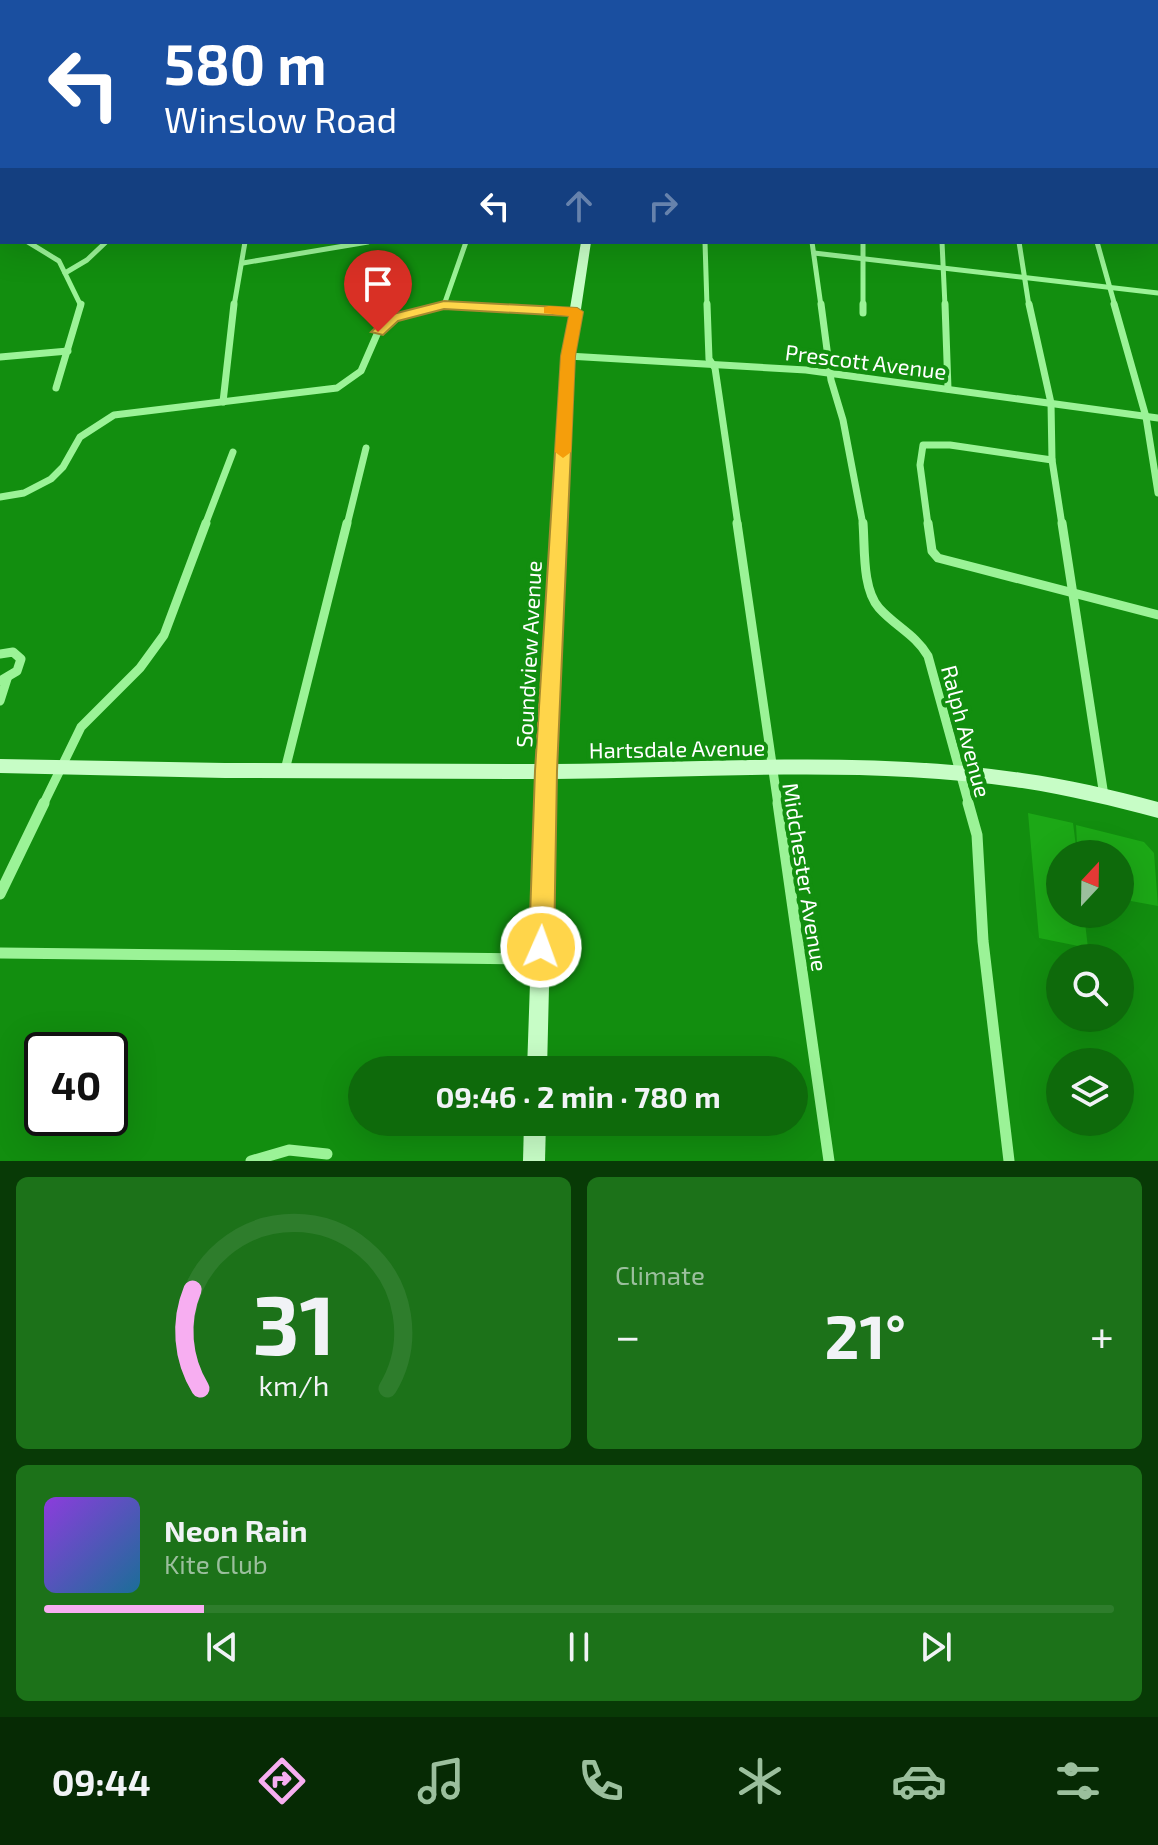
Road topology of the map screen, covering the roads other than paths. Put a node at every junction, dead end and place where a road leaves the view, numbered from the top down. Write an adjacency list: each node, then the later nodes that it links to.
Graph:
1 (31, 244): 17 (street)
2 (104, 244): 17 (street)
3 (245, 244): 15 (street)
4 (356, 244): 15 (street)
5 (465, 244): 21 (street)
6 (586, 244): 22 (street, Soundview Avenue)
7 (705, 244): 27 (street, Midchester Avenue)
8 (812, 244): 13 (street, Ralph Avenue)
9 (863, 244): 14 (street)
10 (942, 244): 16 (street)
11 (1019, 244): 18 (street)
12 (1098, 244): 19 (street)
13 (814, 253): 14 (street); 28 (street, Ralph Avenue)
14 (862, 259): 16 (street); 23 (street)
15 (243, 263): 31 (street)
16 (943, 268): 18 (street); 30 (street)
17 (65, 273): 24 (street)
18 (1025, 278): 19 (street); 32 (street)
19 (1110, 288): 20 (street); 33 (street)
20 (1158, 293)
21 (444, 305): 22 (street); 31 (street)
22 (577, 312): 25 (street, Soundview Avenue)
23 (863, 313)
24 (68, 351): 26 (street); 29 (street)
25 (568, 356): 27 (street, Prescott Avenue); 49 (street, Soundview Avenue)
26 (0, 357)
27 (711, 362): 28 (street, Prescott Avenue); 47 (street, Midchester Avenue)
28 (830, 373): 30 (street, Prescott Avenue); 50 (street, Ralph Avenue)
29 (56, 388)
30 (948, 389): 32 (street, Prescott Avenue)
31 (223, 402): 39 (street)
32 (1051, 403): 33 (street, Prescott Avenue); 37 (street)
33 (1146, 417): 34 (street, Prescott Avenue); 38 (street)
34 (1158, 418)
35 (366, 448): 48 (street)
36 (233, 452): 46 (street)
37 (1052, 460): 40 (street); 40 (street)
38 (1158, 493)
39 (0, 497)
40 (1073, 595): 41 (street); 51 (street)
41 (1158, 615)
42 (0, 654): 43 (street)
43 (3, 680): 44 (street)
44 (0, 701)
45 (0, 766): 46 (street, Hartsdale Avenue)
46 (61, 768): 48 (street, Hartsdale Avenue); 53 (street)
47 (772, 769): 49 (street, Hartsdale Avenue); 50 (street, Hartsdale Avenue); 61 (street, Midchester Avenue)
48 (285, 770): 49 (street, Hartsdale Avenue)
49 (546, 771): 55 (street, Soundview Avenue)
50 (959, 772): 51 (street, Hartsdale Avenue); 62 (street, Ralph Avenue)
51 (1104, 796): 52 (street, Hartsdale Avenue)
52 (1158, 810)
53 (0, 894)
54 (0, 953): 55 (street)
55 (541, 959): 56 (street, Soundview Avenue)
56 (538, 1056)
57 (535, 1136): 60 (street)
58 (327, 1154): 59 (street)
59 (251, 1161)
60 (534, 1161)
61 (829, 1161)
62 (1009, 1161)

